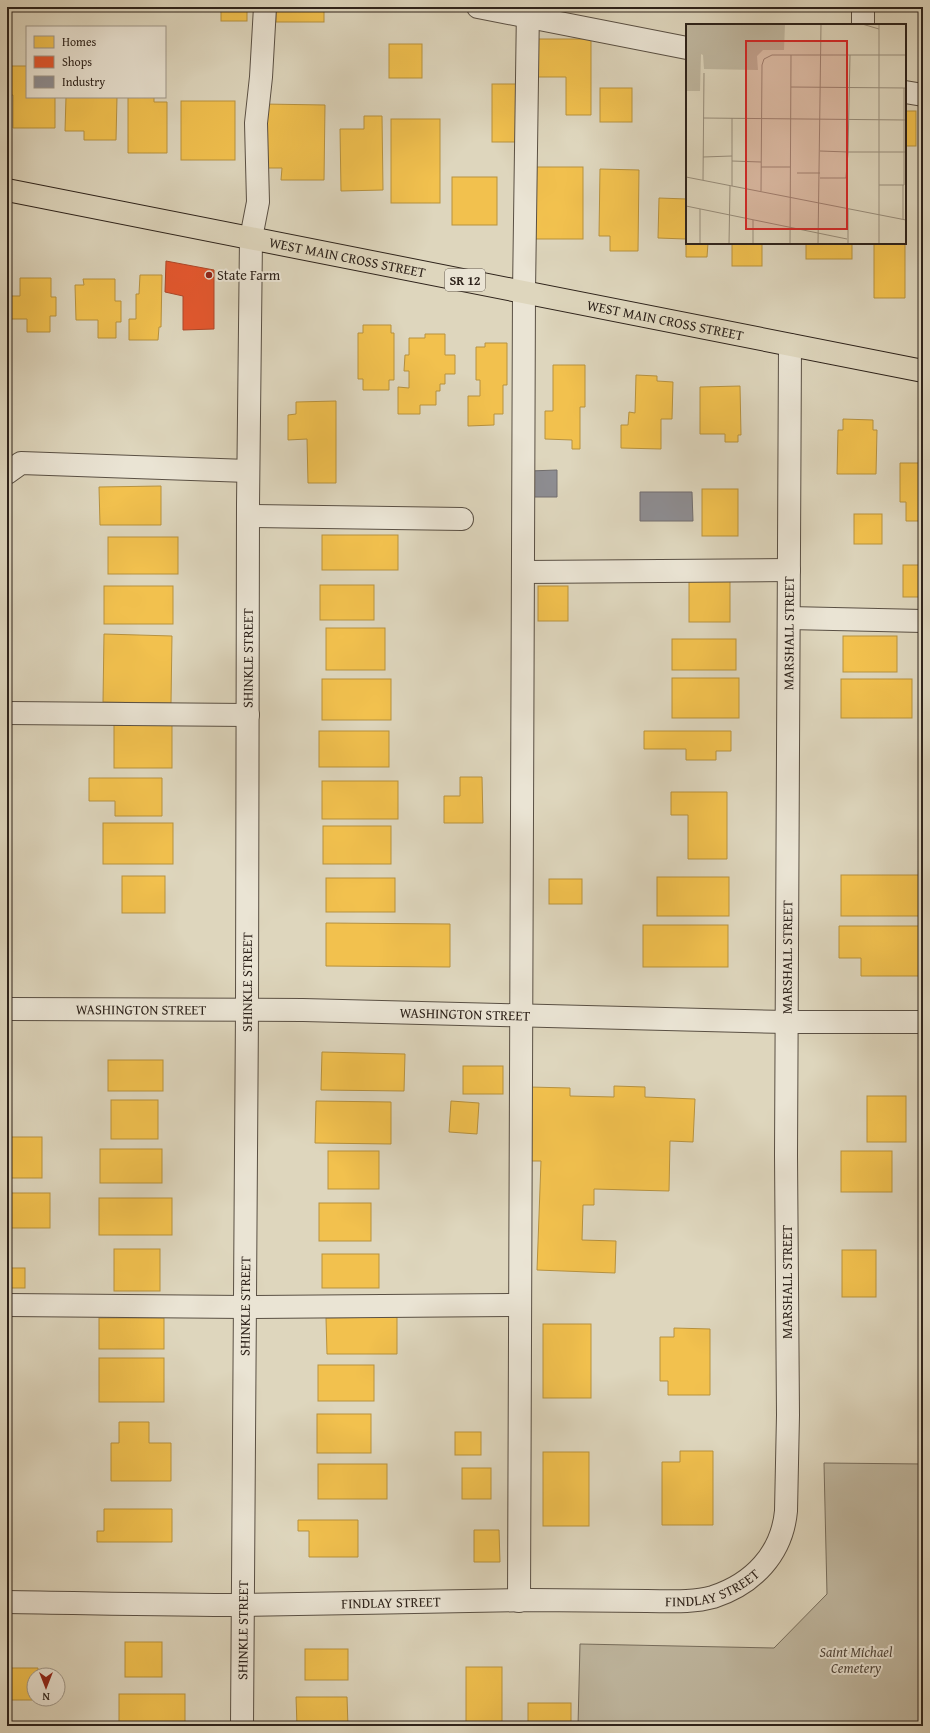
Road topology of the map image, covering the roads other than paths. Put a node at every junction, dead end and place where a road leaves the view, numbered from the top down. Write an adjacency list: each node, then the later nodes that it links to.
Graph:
1 (265, 7): 10 (street, SHINKLE STREET)
2 (478, 7): 4 (street)
3 (863, 7): 5 (street)
4 (528, 12): 6 (street); 11 (street)
5 (863, 24)
6 (686, 48)
7 (906, 92): 8 (street)
8 (923, 95)
9 (7, 190): 10 (highway, WEST MAIN CROSS STREET / SR 12)
10 (251, 238): 11 (highway, WEST MAIN CROSS STREET / SR 12); 14 (street, SHINKLE STREET)
11 (524, 292): 12 (highway, WEST MAIN CROSS STREET / SR 12); 19 (street)
12 (790, 345): 13 (highway, WEST MAIN CROSS STREET / SR 12); 18 (street, MARSHALL STREET)
13 (923, 372)
14 (248, 471): 15 (street); 16 (street, SHINKLE STREET)
15 (7, 473)
16 (248, 516): 17 (street); 23 (street, SHINKLE STREET)
17 (462, 519)
18 (789, 570): 19 (street); 20 (street, MARSHALL STREET)
19 (523, 572): 26 (street)
20 (789, 618): 21 (street); 27 (street, MARSHALL STREET)
21 (923, 621)
22 (7, 713): 23 (street)
23 (248, 715): 25 (street, SHINKLE STREET)
24 (7, 1009): 25 (street, WASHINGTON STREET)
25 (247, 1010): 26 (street, WASHINGTON STREET); 31 (street, SHINKLE STREET)
26 (521, 1016): 27 (street, WASHINGTON STREET); 30 (street)
27 (787, 1022): 28 (street, WASHINGTON STREET); 32 (street, MARSHALL STREET)
28 (923, 1022)
29 (7, 1305): 31 (street)
30 (520, 1305): 31 (street); 33 (street)
31 (245, 1307): 35 (street, SHINKLE STREET)
32 (764, 1564): 33 (street, FINDLAY STREET)
33 (519, 1600): 35 (street, FINDLAY STREET)
34 (7, 1602): 35 (street, FINDLAY STREET)
35 (243, 1605): 36 (street, SHINKLE STREET)
36 (242, 1726)

